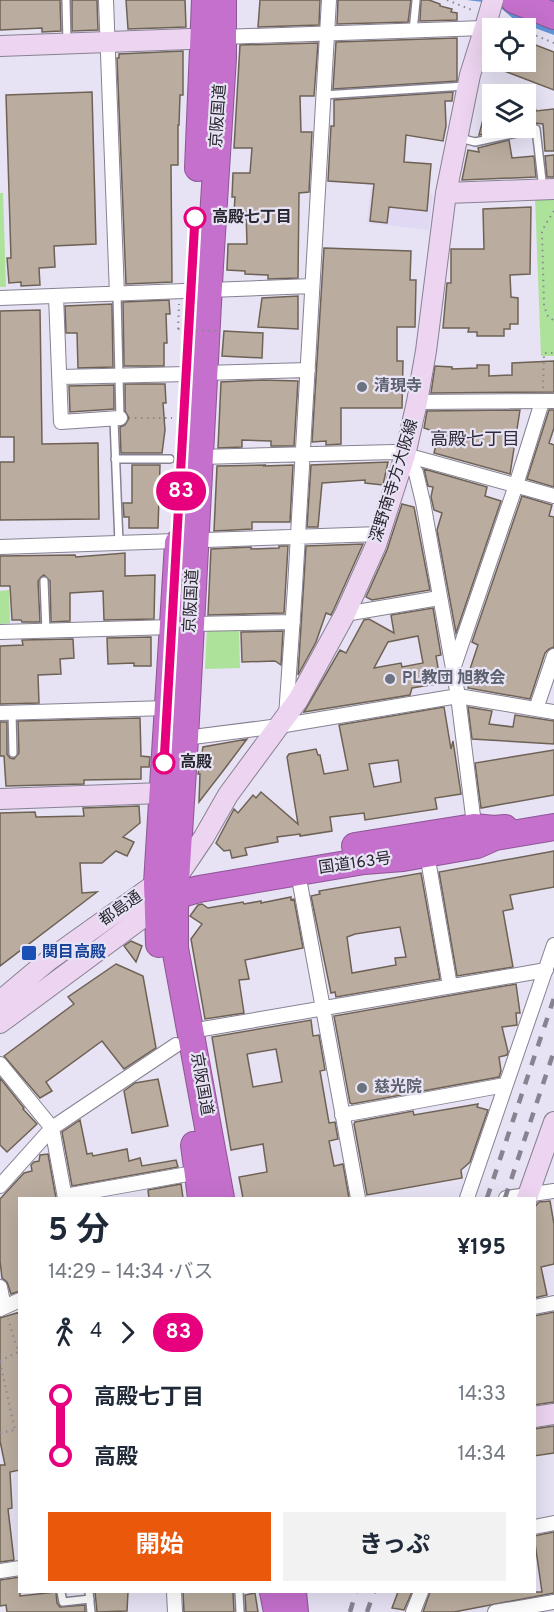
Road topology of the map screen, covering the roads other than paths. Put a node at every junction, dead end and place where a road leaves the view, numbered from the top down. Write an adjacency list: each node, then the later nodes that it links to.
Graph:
1 (66, 0): 17 (lane)
2 (106, 0): 16 (street)
3 (206, 0): 15 (highway, 京阪国道)
4 (222, 0): 15 (highway, 京阪国道)
5 (329, 0): 13 (street)
6 (493, 0): 10 (street, 深野南寺方大阪線, bridge)
7 (514, 0): 9 (highway)
8 (416, 1): 12 (lane)
9 (554, 16)
10 (487, 18)
11 (482, 26): 12 (street)
12 (413, 31): 13 (street)
13 (326, 34): 15 (street); 20 (street)
14 (482, 37): 19 (street, 深野南寺方大阪線)
15 (213, 38): 16 (street); 26 (highway, 京阪国道)
16 (108, 42): 17 (street); 25 (street)
17 (67, 44): 18 (street)
18 (0, 46)
19 (468, 86): 20 (lane); 21 (street, 深野南寺方大阪線)
20 (323, 95): 24 (street)
21 (458, 137): 22 (lane); 23 (street, 深野南寺方大阪線)
22 (548, 189): 23 (street)
23 (446, 193): 34 (street, 深野南寺方大阪線)
24 (312, 286): 26 (street); 29 (street)
25 (117, 295): 26 (street); 27 (street); 32 (lane)
26 (193, 295): 30 (highway, 京阪国道)
27 (56, 296): 28 (street); 31 (street)
28 (0, 298)
29 (308, 370): 30 (street); 36 (street)
30 (195, 374): 32 (street); 38 (highway, 京阪国道); 45 (highway, 京阪国道)
31 (60, 377): 32 (street); 35 (street)
32 (118, 377): 35 (lane)
33 (546, 399): 34 (street); 41 (street)
34 (417, 402): 37 (street, 深野南寺方大阪線)
35 (117, 419): 39 (lane)
36 (303, 454): 37 (street); 38 (street); 44 (street)
37 (405, 455): 41 (street); 43 (street, 深野南寺方大阪線); 49 (street)
38 (199, 457): 45 (highway, 京阪国道)
39 (115, 459): 40 (lane); 46 (lane)
40 (170, 459)
41 (516, 485): 42 (street); 56 (street)
42 (554, 496)
43 (380, 534): 44 (street); 50 (street, 深野南寺方大阪線)
44 (298, 538): 45 (street); 51 (street)
45 (187, 542): 46 (street); 52 (highway, 京阪国道)
46 (119, 543): 47 (street)
47 (0, 547)
48 (44, 581): 53 (lane)
49 (439, 598): 50 (street); 56 (street)
50 (345, 614): 62 (street, 深野南寺方大阪線)
51 (292, 622): 52 (street); 62 (street)
52 (182, 625): 53 (street); 58 (highway, 京阪国道); 63 (highway, 京阪国道)
53 (46, 631): 54 (street)
54 (0, 632)
55 (554, 657): 59 (street)
56 (453, 668): 57 (street)
57 (458, 696): 59 (street); 62 (street); 70 (street)
58 (167, 708): 60 (street); 65 (highway, 京阪国道)
59 (536, 710): 61 (street)
60 (6, 712): 64 (lane)
61 (554, 712)
62 (282, 721): 63 (street); 74 (street, 深野南寺方大阪線)
63 (185, 738): 74 (highway, 京阪国道)
64 (13, 753)
65 (162, 793): 66 (street); 74 (highway, 京阪国道)
66 (0, 799)
67 (554, 810): 70 (highway)
68 (554, 820): 70 (highway, 国道163号)
69 (554, 827): 70 (highway, 国道163号)
70 (475, 836): 71 (highway); 72 (highway, 国道163号); 74 (highway, 国道163号)
71 (554, 837)
72 (428, 854): 73 (highway, 国道163号); 77 (street)
73 (298, 873): 74 (highway, 国道163号); 79 (street)
74 (167, 891): 78 (street, 都島通); 80 (street, 都島通); 81 (highway, 京阪国道)
75 (554, 945): 76 (street)
76 (546, 970): 77 (street); 83 (street)
77 (450, 986): 79 (street)
78 (0, 1001)
79 (322, 1008): 81 (street); 84 (street)
80 (0, 1023)
81 (183, 1038): 86 (street); 87 (highway, 京阪国道); 92 (highway, 京阪国道)
82 (0, 1064): 86 (street)
83 (505, 1085): 84 (street); 94 (street)
84 (342, 1115): 93 (street)
85 (554, 1122): 95 (street)
86 (52, 1128): 88 (street); 90 (street)
87 (199, 1172): 90 (street); 91 (highway, 京阪国道)
88 (0, 1186)
89 (554, 1191): 95 (street)
90 (65, 1197)
91 (201, 1197)
92 (221, 1197)
93 (358, 1197)
94 (467, 1197)
95 (527, 1197)
96 (0, 1287): 100 (street)
97 (18, 1301): 100 (street)
98 (554, 1303): 99 (street)
99 (536, 1307)
100 (2, 1308)
101 (554, 1414): 102 (street)
102 (536, 1417)
103 (554, 1523): 104 (street)
104 (536, 1527)
105 (18, 1568): 106 (street)
106 (0, 1571)
107 (61, 1593): 113 (lane)
108 (174, 1593): 116 (street)
109 (239, 1593): 117 (lane)
110 (273, 1593): 118 (highway)
111 (293, 1593): 119 (highway)
112 (421, 1593): 120 (street)
113 (89, 1595): 115 (lane)
114 (554, 1602): 121 (street)
115 (91, 1612)
116 (175, 1612)
117 (240, 1612)
118 (277, 1612)
119 (295, 1612)
120 (413, 1612)
121 (495, 1612)

